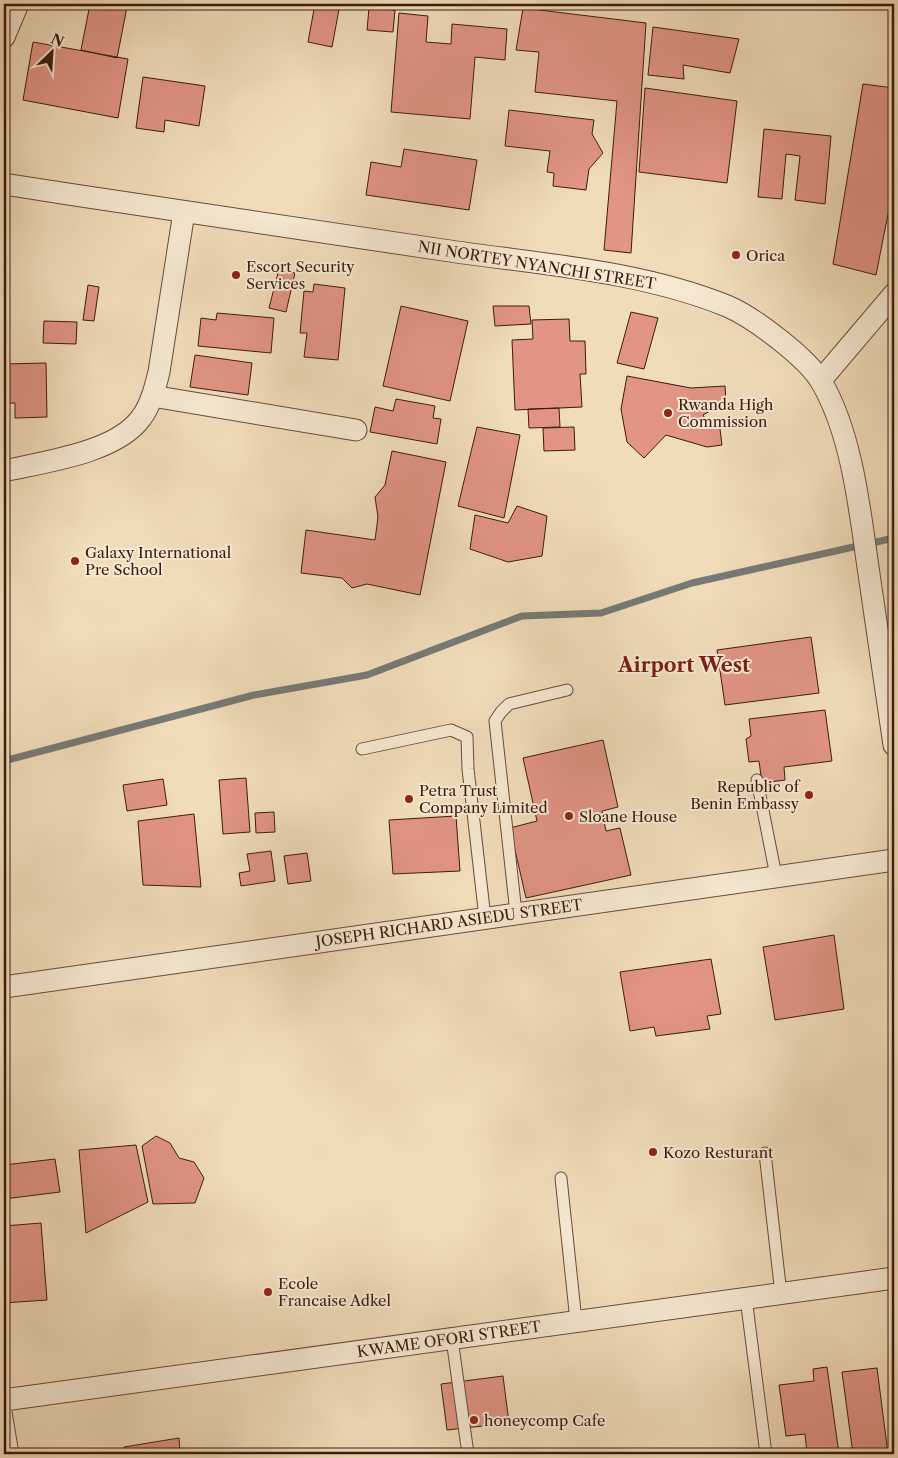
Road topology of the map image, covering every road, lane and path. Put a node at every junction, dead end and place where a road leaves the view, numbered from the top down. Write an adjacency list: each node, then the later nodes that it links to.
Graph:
1 (18, 4): 2 (street)
2 (4, 37)
3 (4, 184): 4 (street, NII NORTEY NYANCHI STREET)
4 (184, 212): 6 (street, NII NORTEY NYANCHI STREET); 7 (street)
5 (894, 294): 6 (street)
6 (821, 380): 11 (street, NII NORTEY NYANCHI STREET)
7 (152, 396): 8 (street); 9 (street)
8 (356, 430)
9 (4, 470)
10 (567, 690): 16 (lane)
11 (894, 745)
12 (362, 749): 17 (lane)
13 (757, 780): 15 (lane)
14 (894, 860): 15 (street, JOSEPH RICHARD ASIEDU STREET)
15 (776, 876): 16 (street, JOSEPH RICHARD ASIEDU STREET)
16 (516, 913): 17 (street, JOSEPH RICHARD ASIEDU STREET)
17 (485, 918): 18 (street, JOSEPH RICHARD ASIEDU STREET)
18 (4, 987)
19 (765, 1153): 22 (lane)
20 (561, 1178): 24 (lane)
21 (894, 1278): 22 (street, KWAME OFORI STREET)
22 (781, 1294): 23 (street, KWAME OFORI STREET)
23 (746, 1298): 24 (street, KWAME OFORI STREET); 29 (lane)
24 (576, 1322): 25 (street, KWAME OFORI STREET)
25 (452, 1339): 26 (street, KWAME OFORI STREET); 28 (lane)
26 (4, 1400): 27 (lane)
27 (13, 1454)
28 (468, 1454)
29 (766, 1454)

